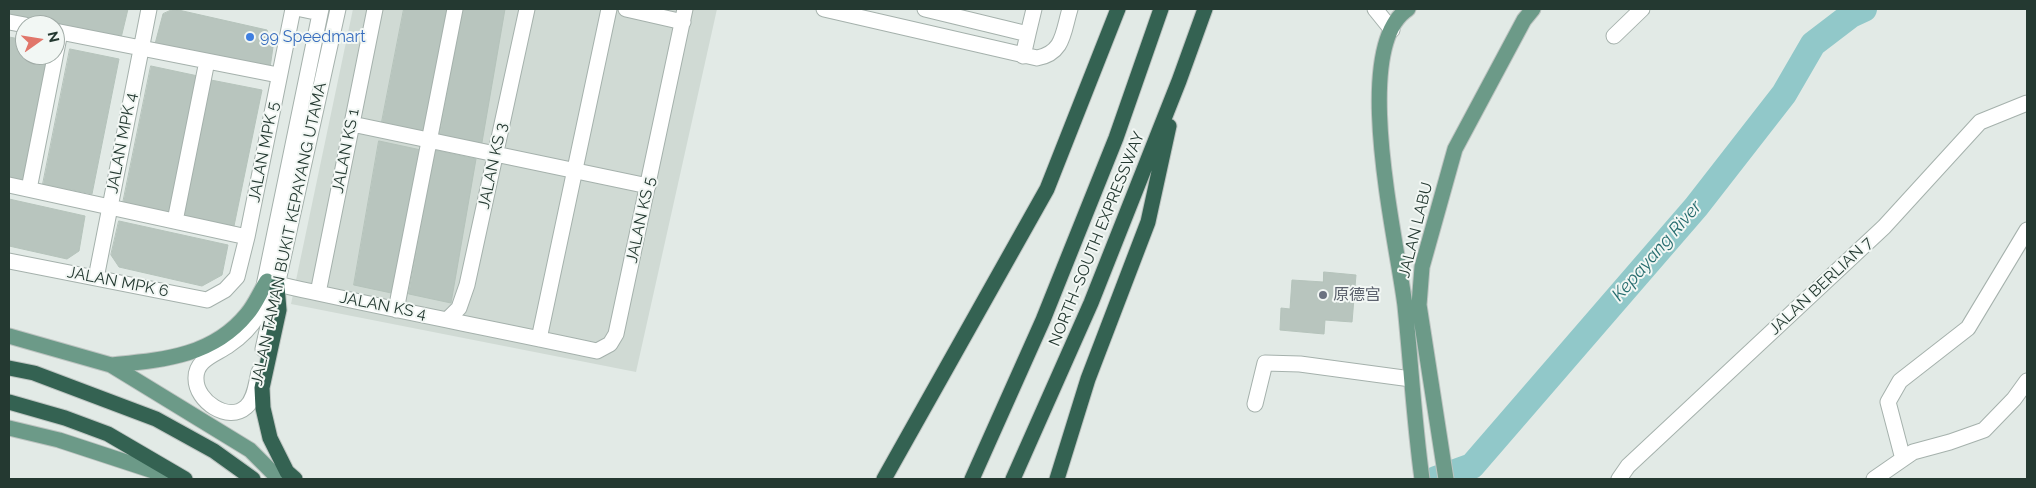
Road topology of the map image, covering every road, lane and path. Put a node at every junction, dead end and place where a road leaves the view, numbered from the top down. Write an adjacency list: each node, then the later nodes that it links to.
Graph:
1 (149, 9): 27 (street, JALAN MPK 4)
2 (292, 9): 31 (street, JALAN MPK 5)
3 (301, 9): 20 (street)
4 (338, 9): 47 (street, JALAN TAMAN BUKIT KEPAYANG UTAMA)
5 (375, 9): 34 (street, JALAN KS 1)
6 (455, 9): 35 (street)
7 (527, 9): 36 (street, JALAN KS 3)
8 (609, 9): 37 (street)
9 (626, 9): 22 (street)
10 (824, 9): 28 (street)
11 (925, 9): 25 (street)
12 (1034, 9): 25 (street)
13 (1070, 9): 28 (street)
14 (1118, 9): 67 (highway)
15 (1161, 9): 68 (highway, NORTH–SOUTH EXPRESSWAY)
16 (1204, 9): 32 (highway, NORTH–SOUTH EXPRESSWAY)
17 (1375, 9): 23 (street)
18 (1408, 9): 23 (main road, JALAN LABU)
19 (1642, 9): 26 (street)
20 (321, 11): 47 (street, JALAN TAMAN BUKIT KEPAYANG UTAMA)
21 (1525, 13): 72 (main road, JALAN LABU)
22 (684, 15): 39 (street, JALAN KS 5)
23 (1392, 30): 56 (main road, JALAN LABU)
24 (65, 33): 27 (street)
25 (1028, 34): 28 (street)
26 (1614, 36)
27 (141, 48): 29 (street); 41 (street, JALAN MPK 4)
28 (1023, 56)
29 (207, 61): 31 (street); 42 (street)
30 (52, 65): 40 (street)
31 (278, 75): 44 (street, JALAN MPK 5)
32 (1179, 81): 69 (highway, NORTH–SOUTH EXPRESSWAY); 70 (highway)
33 (2027, 103): 73 (street, JALAN BERLIAN 7)
34 (352, 124): 35 (street); 49 (street, JALAN KS 1)
35 (429, 140): 36 (street); 50 (street)
36 (495, 154): 37 (street); 51 (street, JALAN KS 3)
37 (574, 170): 39 (street); 53 (street)
38 (9, 185): 40 (street)
39 (648, 186): 53 (street, JALAN KS 5)
40 (29, 190): 41 (street)
41 (110, 207): 42 (street); 46 (street, JALAN MPK 4)
42 (175, 221): 44 (street)
43 (2027, 230): 61 (street)
44 (247, 237): 48 (street, JALAN MPK 5)
45 (9, 261): 46 (street, JALAN MPK 6)
46 (96, 278): 48 (street, JALAN MPK 6)
47 (274, 284): 47 (street, JALAN TAMAN BUKIT KEPAYANG UTAMA); 49 (street, JALAN KS 4); 54 (main road); 66 (highway)
48 (225, 290)
49 (318, 293): 50 (street, JALAN KS 4)
50 (396, 310): 51 (street, JALAN KS 4)
51 (448, 319): 53 (street, JALAN KS 5)
52 (9, 336): 54 (main road)
53 (539, 339)
54 (111, 365): 65 (main road)
55 (9, 368): 64 (highway)
56 (1411, 379): 59 (street); 71 (main road, JALAN LABU)
57 (2027, 380): 61 (street)
58 (9, 402): 63 (highway)
59 (1255, 404)
60 (9, 428): 62 (main road)
61 (1903, 459): 74 (street)
62 (178, 479)
63 (185, 479)
64 (253, 479)
65 (279, 479)
66 (295, 479)
67 (884, 479)
68 (972, 479)
69 (1013, 479)
70 (1057, 479)
71 (1422, 479)
72 (1446, 479)
73 (1619, 479)
74 (1874, 479)

